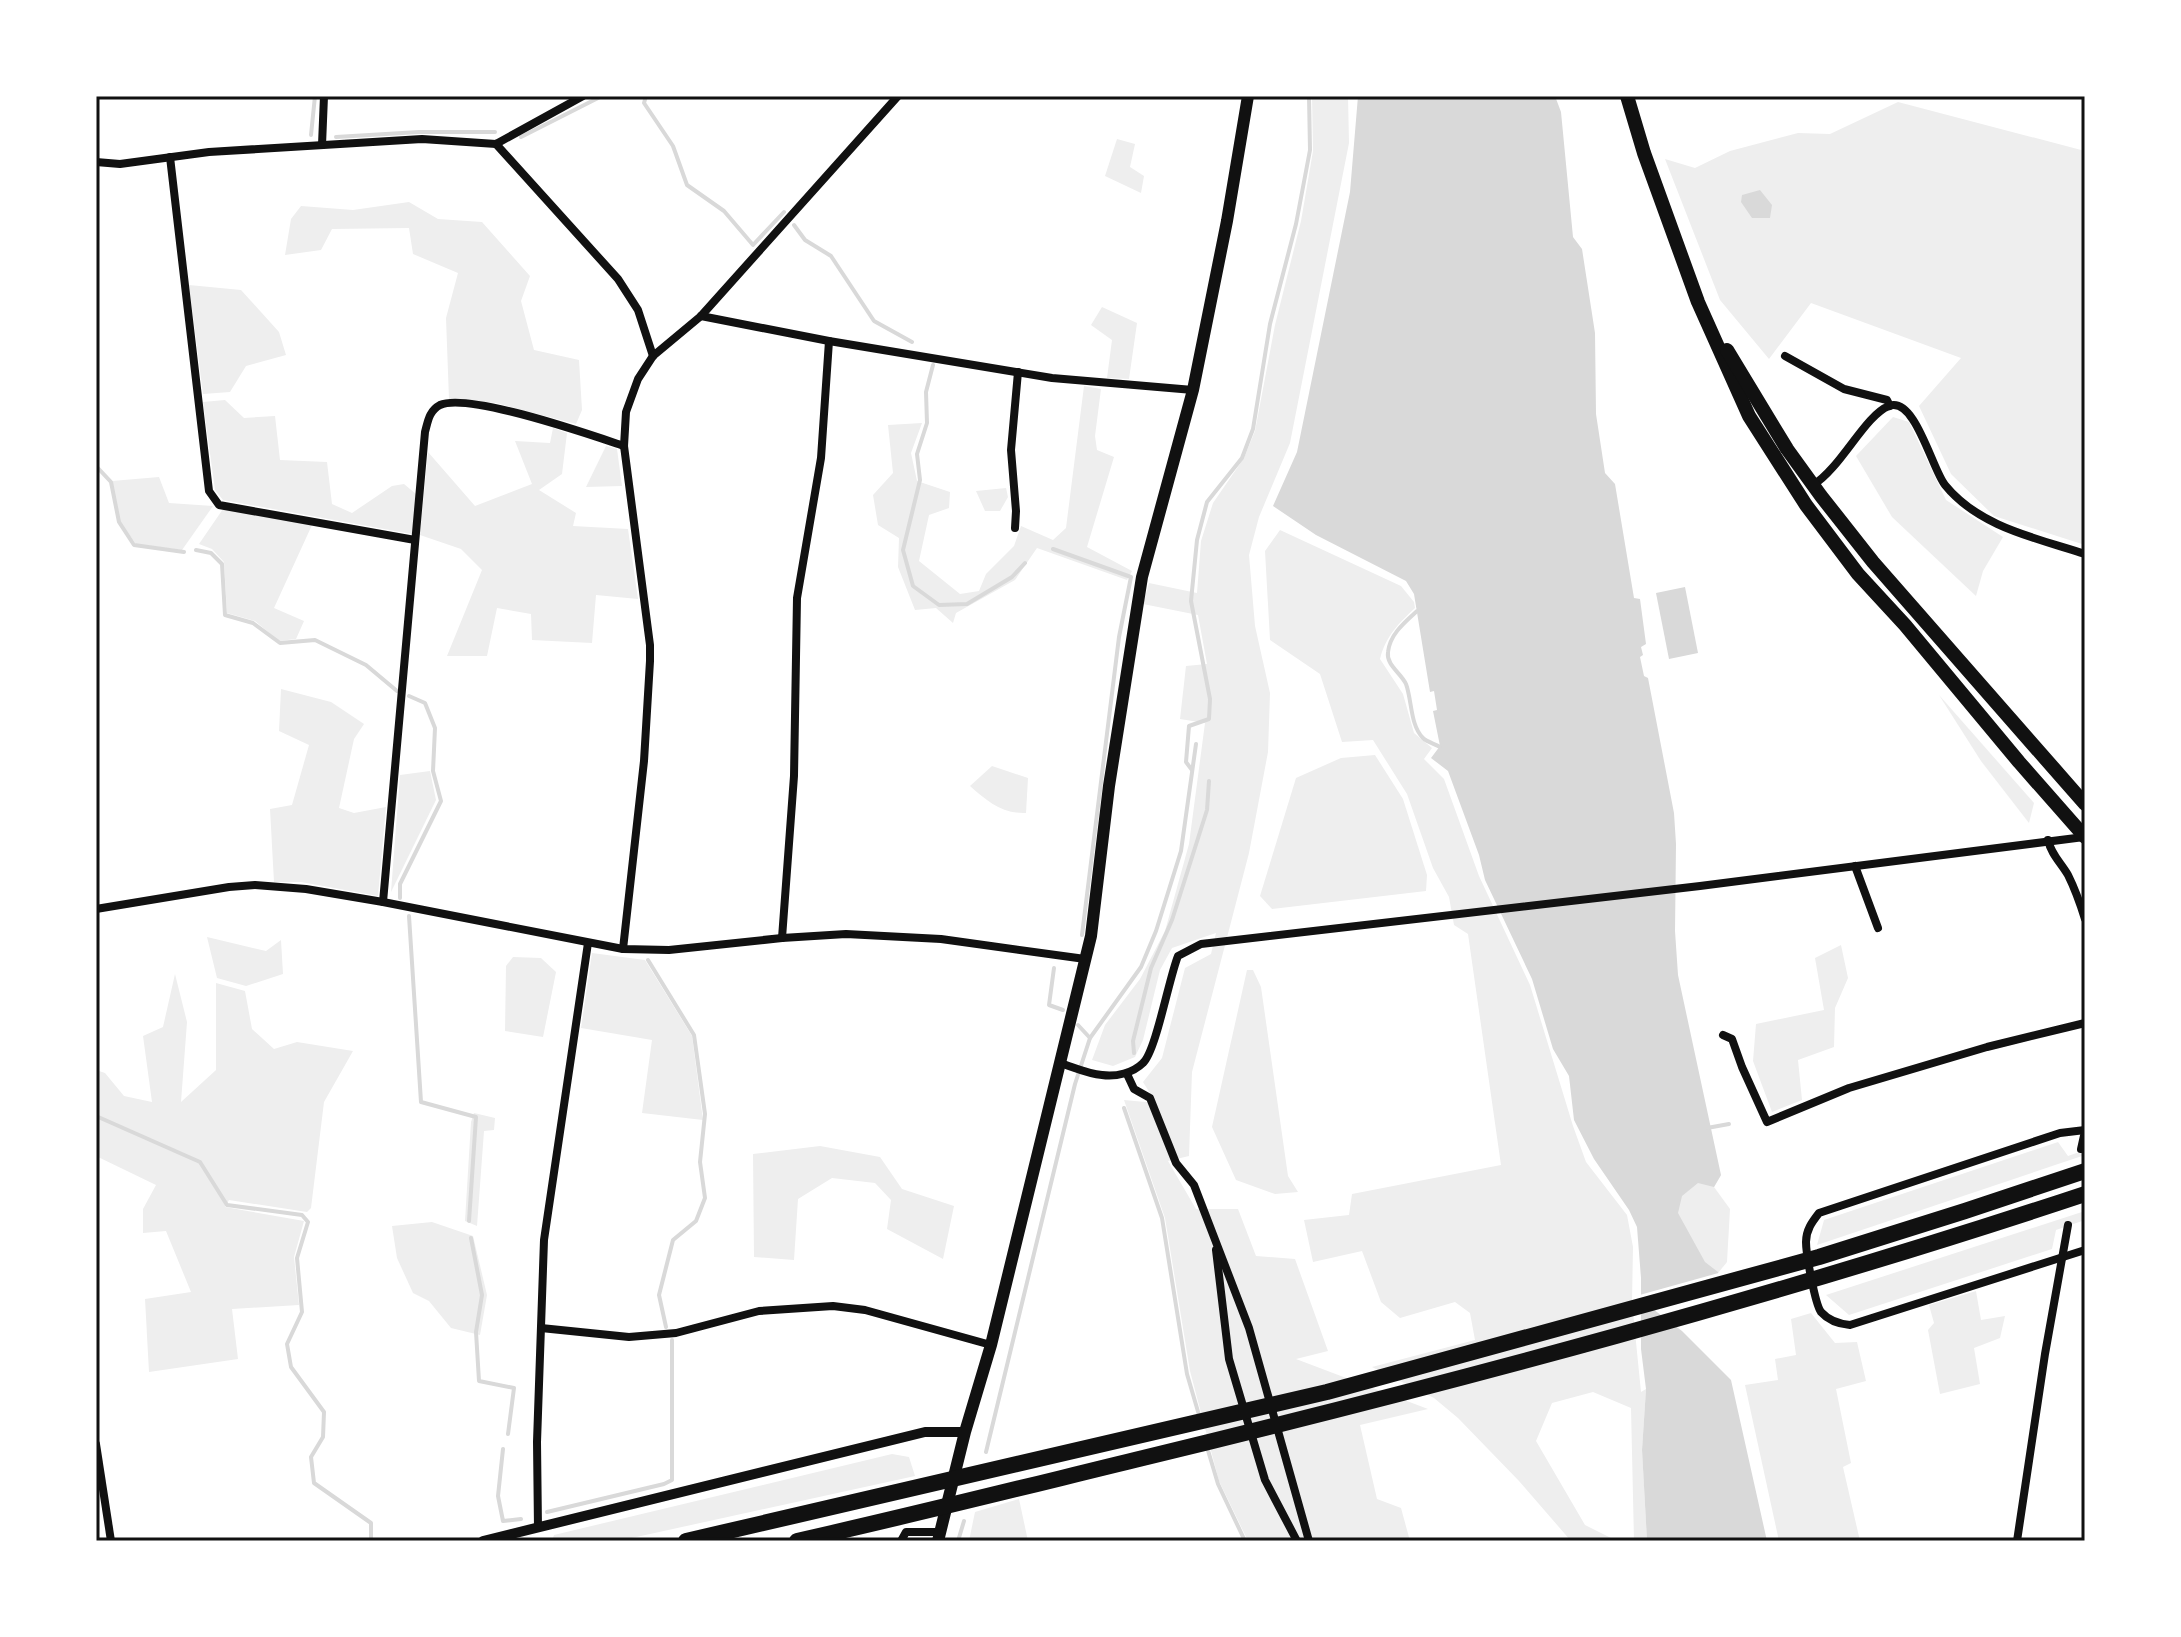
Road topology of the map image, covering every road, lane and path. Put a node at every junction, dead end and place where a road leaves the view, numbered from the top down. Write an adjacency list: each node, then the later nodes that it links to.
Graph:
1 (324, 96): 7 (street)
2 (583, 96): 6 (street)
3 (1248, 96): 16 (main road)
4 (1627, 96): 10 (highway)
5 (894, 97): 11 (street)
6 (496, 144): 7 (street); 13 (street)
7 (322, 145): 8 (street)
8 (170, 157): 9 (street); 21 (street)
9 (96, 162)
10 (1698, 302): 19 (highway); 24 (highway)
11 (701, 316): 12 (street); 13 (street)
12 (829, 341): 15 (street); 31 (street)
13 (653, 356): 18 (street)
14 (1785, 356): 17 (street)
15 (1018, 372): 16 (street); 20 (street)
16 (1193, 390): 34 (main road)
17 (1890, 406): 19 (street); 22 (street)
18 (624, 446): 21 (street); 33 (street)
19 (1813, 485): 23 (highway)
20 (1015, 528)
21 (415, 540): 27 (street)
22 (2085, 554)
23 (2085, 804)
24 (2085, 837): 25 (street)
25 (2048, 840): 26 (street); 29 (street)
26 (1855, 866): 30 (street); 38 (street)
27 (383, 902): 28 (street); 32 (street)
28 (96, 909)
29 (2085, 919)
30 (1878, 928)
31 (782, 938): 33 (street); 34 (street)
32 (588, 943): 33 (street); 47 (street)
33 (623, 949)
34 (1085, 959): 37 (main road)
35 (2085, 1023): 36 (street)
36 (1723, 1035)
37 (1064, 1064): 38 (street); 48 (main road)
38 (1127, 1074): 44 (street)
39 (2085, 1130): 40 (street); 46 (street)
40 (2081, 1149)
41 (2085, 1171): 55 (highway)
42 (2085, 1194): 56 (highway)
43 (2068, 1225): 46 (street)
44 (1214, 1237): 58 (street); 59 (street)
45 (2085, 1250): 46 (street)
46 (2062, 1258): 60 (street)
47 (541, 1328): 48 (street); 51 (street)
48 (991, 1345): 49 (main road)
49 (965, 1432): 51 (street); 52 (main road)
50 (96, 1444): 53 (street)
51 (538, 1528): 54 (street)
52 (940, 1537): 57 (street)
53 (111, 1541)
54 (483, 1541)
55 (686, 1541)
56 (797, 1541)
57 (901, 1541)
58 (1297, 1541)
59 (1309, 1541)
60 (2017, 1541)

